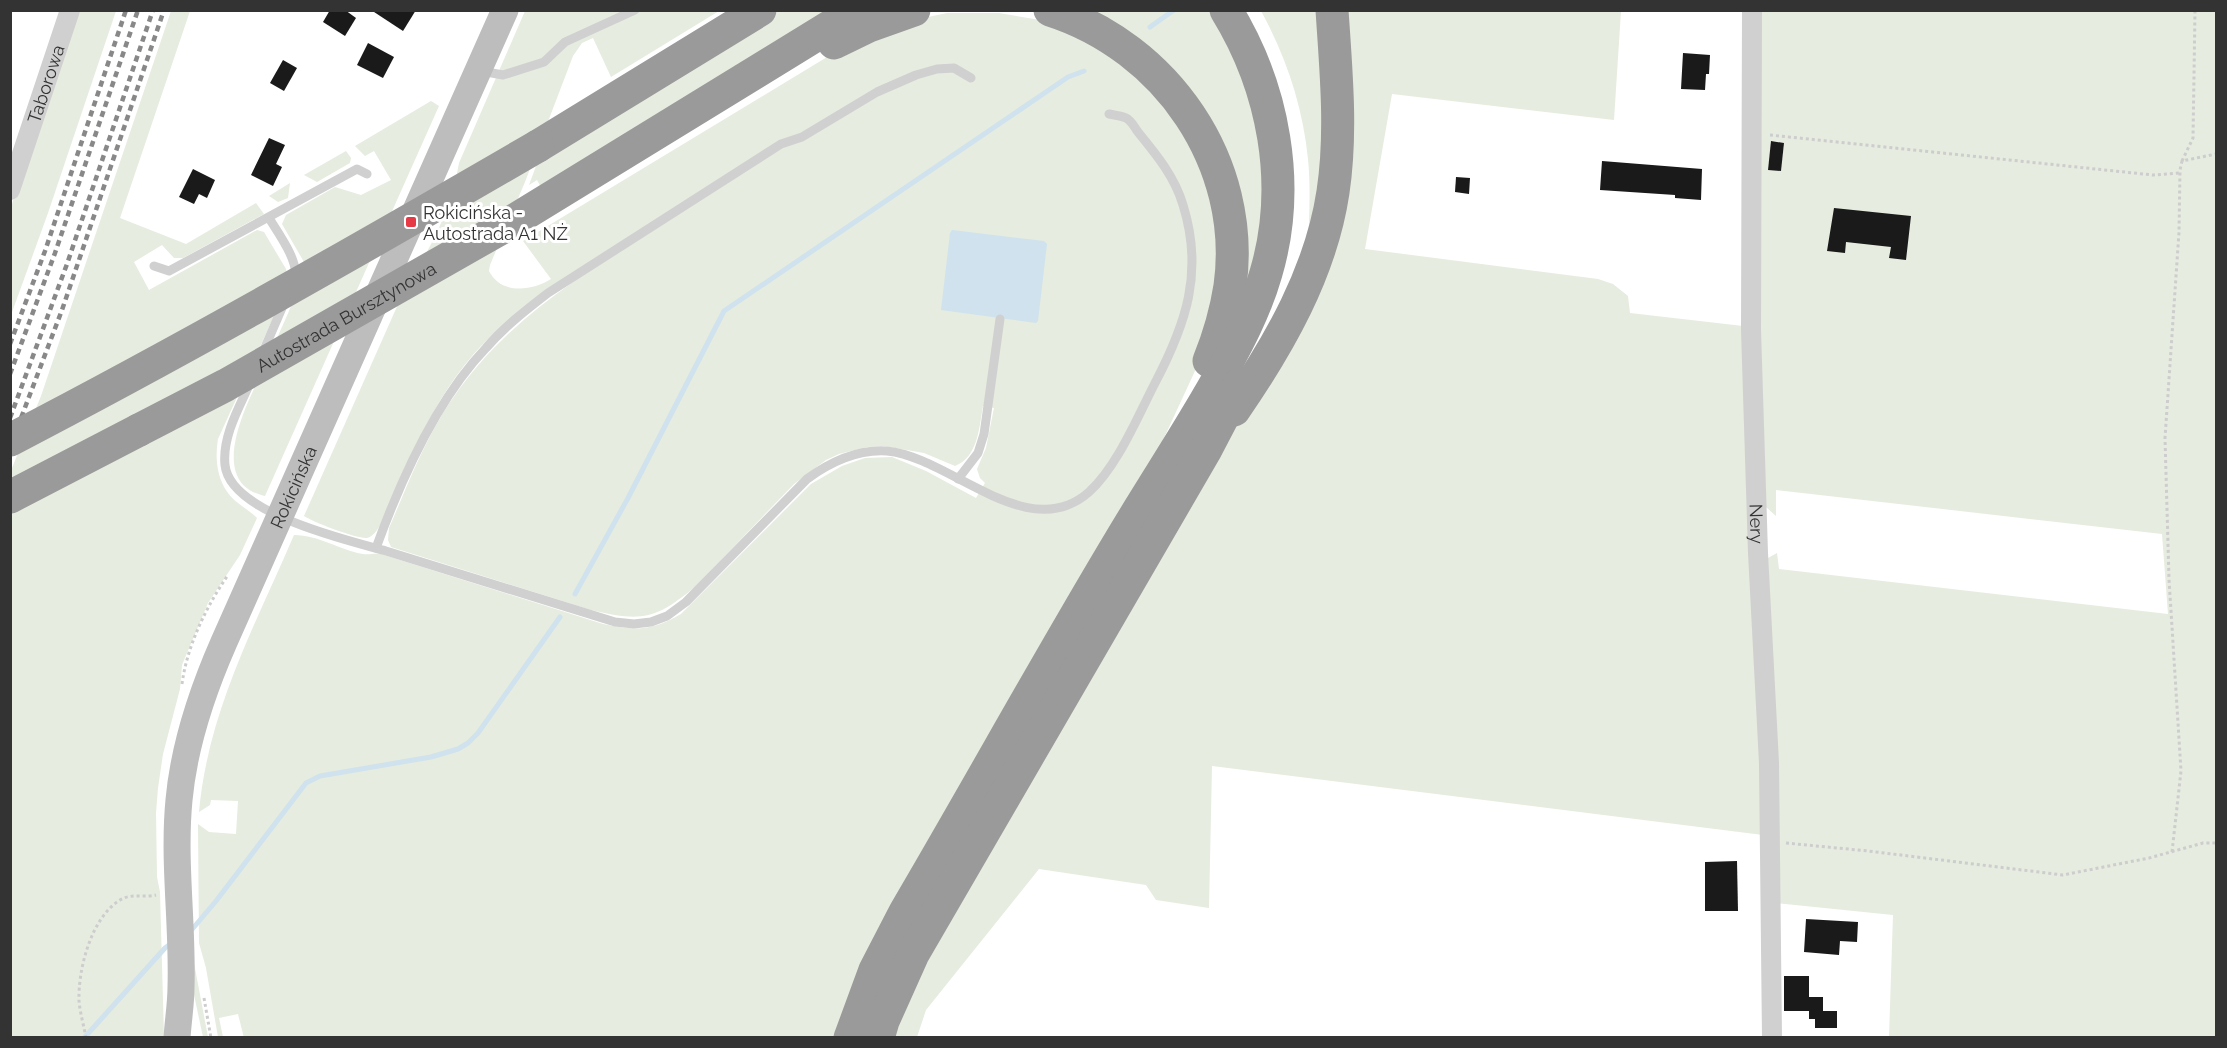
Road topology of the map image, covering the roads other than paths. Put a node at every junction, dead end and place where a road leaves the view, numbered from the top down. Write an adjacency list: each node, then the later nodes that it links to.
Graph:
1 (70, 10): 17 (street, Taborowa)
2 (505, 10): 12 (main road, Rokicińska)
3 (635, 10): 12 (lane)
4 (760, 10): 21 (highway, bridge)
5 (857, 10): 14 (highway, Autostrada Bursztynowa)
6 (914, 10): 14 (highway)
7 (1050, 10): 26 (highway)
8 (1226, 10): 26 (highway)
9 (1250, 10): 22 (highway)
10 (1332, 10): 22 (highway)
11 (1752, 10): 33 (street, Nery)
12 (478, 70): 25 (main road, Rokicińska)
13 (971, 78): 27 (lane)
14 (729, 91): 24 (highway, Autostrada Bursztynowa, bridge)
15 (1108, 114): 23 (lane)
16 (368, 174): 18 (lane)
17 (10, 190)
18 (269, 218): 19 (lane); 25 (lane)
19 (154, 266)
20 (1000, 319): 23 (lane)
21 (10, 440)
22 (1205, 451): 32 (highway)
23 (958, 479): 27 (lane)
24 (10, 497)
25 (280, 517): 27 (lane); 28 (main road, Rokicińska)
26 (1121, 540): 31 (highway)
27 (376, 548)
28 (192, 991): 29 (main road, Rokicińska); 30 (main road, Rokicińska)
29 (177, 1038)
30 (190, 1038)
31 (849, 1038)
32 (878, 1038)
33 (1772, 1038)

